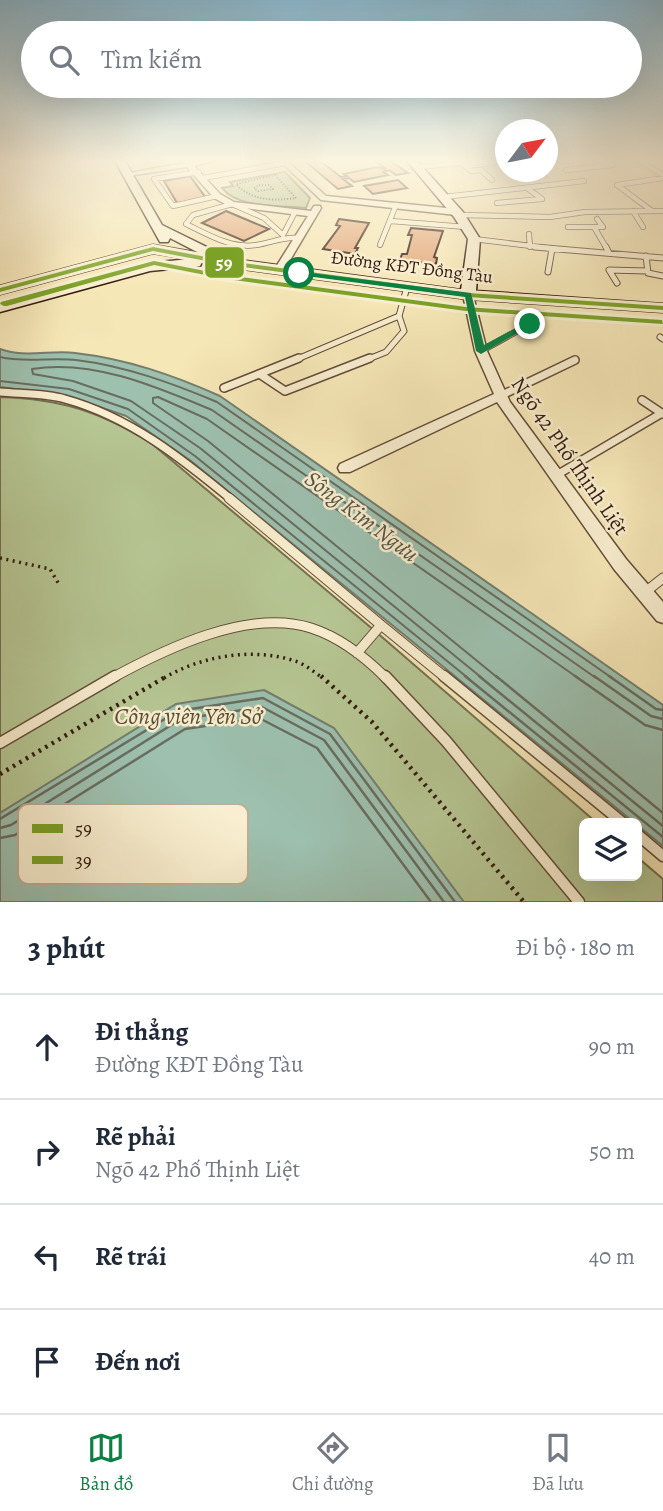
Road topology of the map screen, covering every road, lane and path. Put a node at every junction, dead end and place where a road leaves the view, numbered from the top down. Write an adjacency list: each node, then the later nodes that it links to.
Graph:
1 (145, 203): 22 (main road)
2 (320, 203): 13 (street)
3 (376, 203): 8 (street)
4 (449, 203): 14 (main road)
5 (521, 203): 15 (lane)
6 (641, 203): 10 (lane)
7 (232, 204): 12 (street); 24 (lane); 24 (lane)
8 (396, 205): 14 (street); 17 (lane)
9 (633, 211): 10 (lane); 15 (lane); 21 (lane)
10 (652, 211): 11 (lane)
11 (663, 211)
12 (295, 212): 13 (street); 24 (lane)
13 (313, 214): 25 (street)
14 (458, 214): 15 (lane); 18 (main road)
15 (528, 216)
16 (597, 219): 20 (lane)
17 (391, 221): 18 (lane); 27 (lane)
18 (466, 227): 26 (main road)
19 (568, 227): 20 (lane)
20 (594, 227): 31 (lane)
21 (643, 227)
22 (160, 228): 29 (main road); 33 (main road); 35 (main road, Đường KĐT Đồng Tàu)
23 (529, 233): 28 (lane)
24 (283, 235): 25 (lane)
25 (300, 238): 36 (street)
26 (474, 239): 28 (lane); 43 (main road, Ngõ 42 Phố Thịnh Liệt)
27 (380, 245)
28 (530, 247): 30 (lane)
29 (153, 249): 33 (main road); 42 (main road)
30 (552, 249): 31 (lane); 38 (lane)
31 (609, 253): 32 (lane)
32 (646, 256): 34 (lane); 37 (lane)
33 (167, 257): 35 (main road); 44 (main road)
34 (663, 258)
35 (228, 263): 36 (main road, Đường KĐT Đồng Tàu)
36 (279, 270): 41 (main road, Đường KĐT Đồng Tàu)
37 (647, 271): 39 (lane); 40 (lane)
38 (548, 272)
39 (663, 276)
40 (617, 283)
41 (407, 287): 43 (main road, Đường KĐT Đồng Tàu); 46 (lane)
42 (0, 290)
43 (468, 295): 45 (main road, Đường KĐT Đồng Tàu); 48 (street, Ngõ 42 Phố Thịnh Liệt)
44 (0, 308)
45 (663, 308)
46 (399, 316): 50 (lane); 50 (lane)
47 (530, 324): 48 (lane)
48 (481, 351): 53 (street, Ngõ 42 Phố Thịnh Liệt)
49 (575, 360): 53 (lane)
50 (261, 375): 51 (lane)
51 (224, 388)
52 (0, 391): 63 (lane)
53 (500, 396): 56 (street); 57 (street, Ngõ 42 Phố Thịnh Liệt)
54 (642, 400): 55 (lane)
55 (662, 414): 57 (lane)
56 (345, 468)
57 (555, 477): 61 (street, Ngõ 42 Phố Thịnh Liệt)
58 (0, 558): 60 (path)
59 (663, 578): 61 (lane)
60 (60, 586)
61 (644, 593): 62 (street, Ngõ 42 Phố Thịnh Liệt)
62 (663, 615)
63 (381, 625): 64 (lane); 67 (lane)
64 (357, 653): 65 (lane); 71 (lane)
65 (0, 743)
66 (0, 775): 70 (path)
67 (617, 818)
68 (642, 838): 69 (lane)
69 (663, 856)
70 (524, 902)
71 (579, 902)

